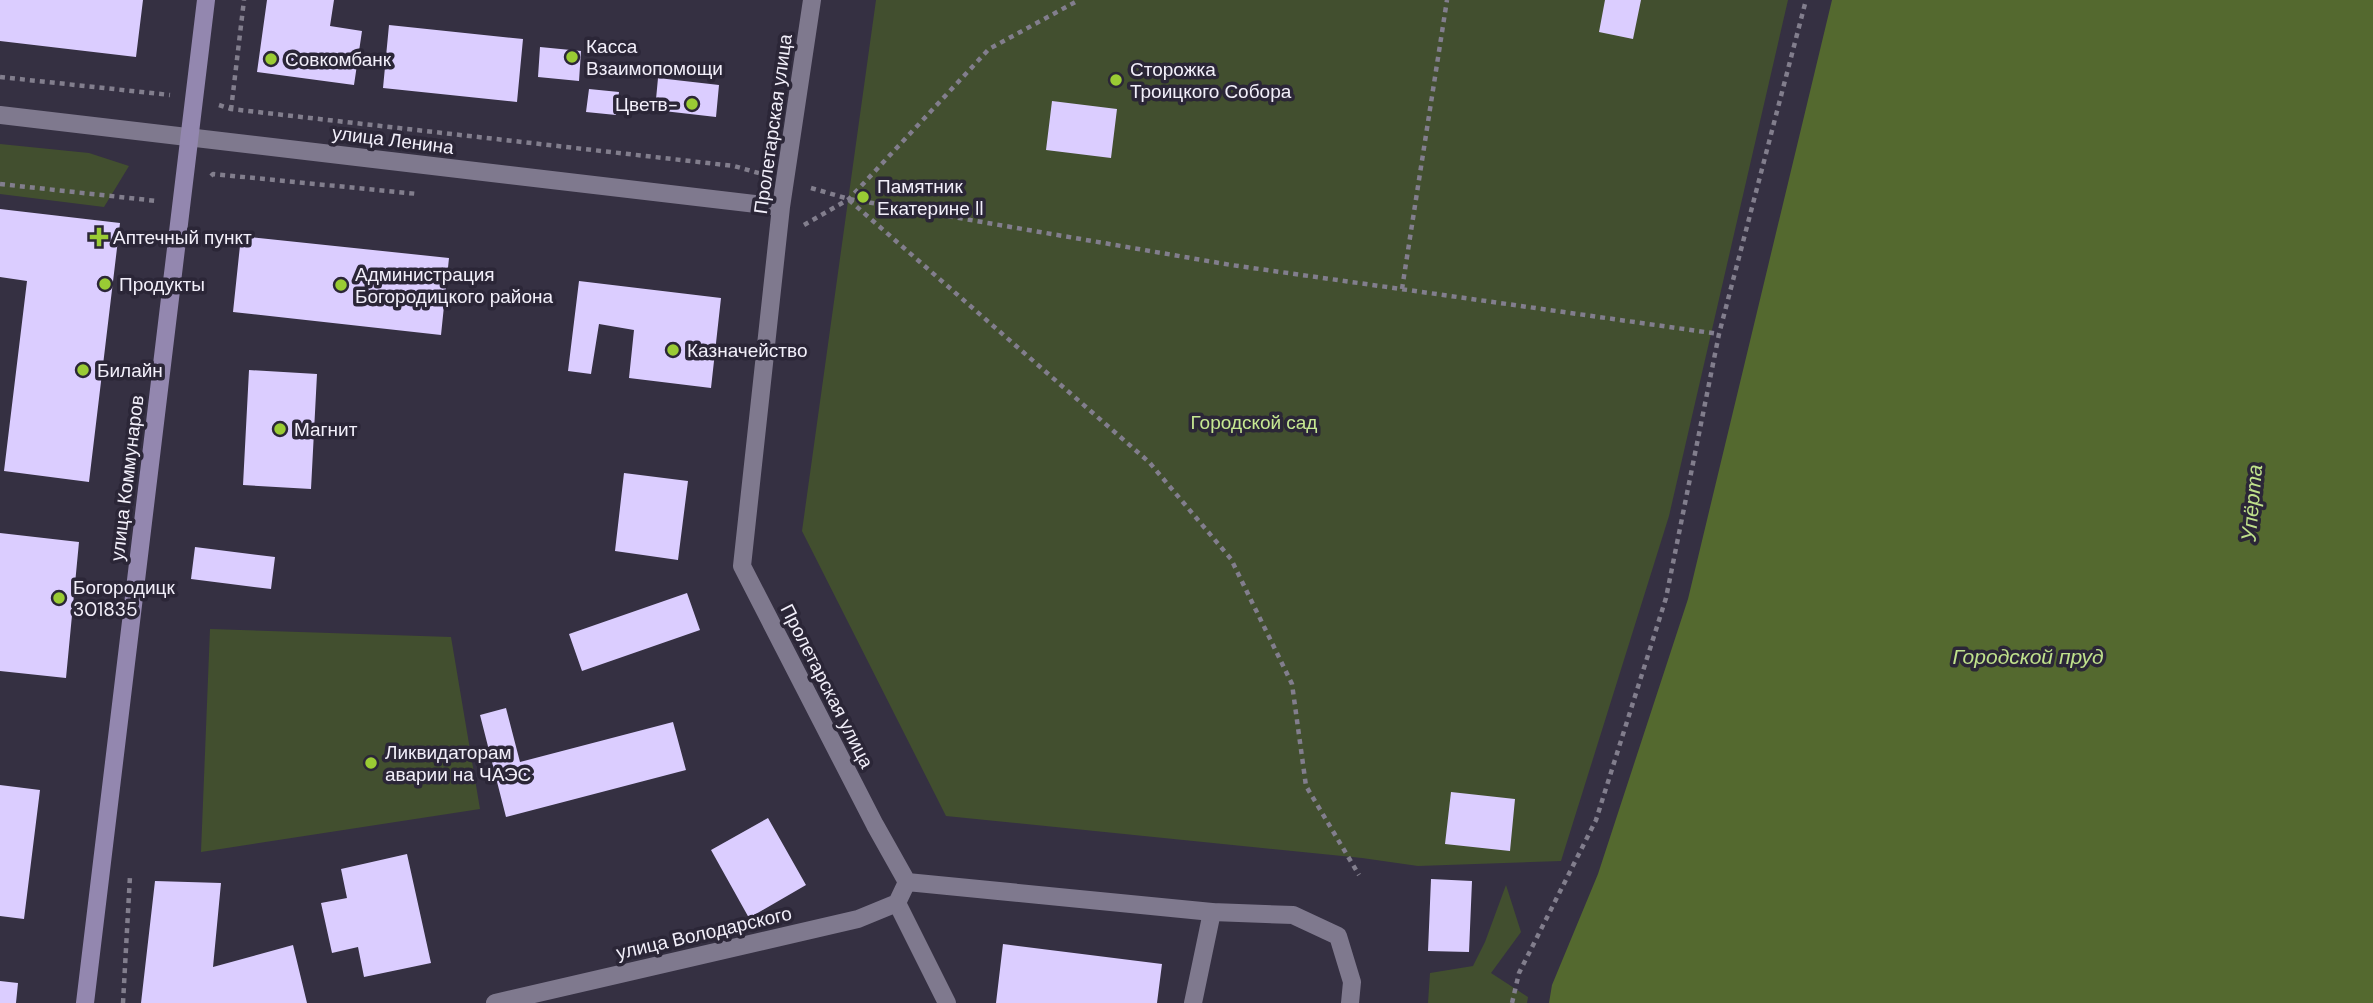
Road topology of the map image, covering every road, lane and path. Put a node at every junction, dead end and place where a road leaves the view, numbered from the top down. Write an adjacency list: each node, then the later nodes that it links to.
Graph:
1 (206, 0): 8 (main road, улица Коммунаров)
2 (244, 0): 9 (path)
3 (813, 0): 14 (street, Пролетарская улица)
4 (1079, 0): 18 (path)
5 (1447, 0): 21 (path)
6 (1806, 0): 22 (path)
7 (0, 77): 8 (path)
8 (195, 98): 9 (path); 11 (main road, улица Коммунаров)
9 (231, 109): 12 (path); 14 (path)
10 (0, 115): 11 (street, улица Ленина)
11 (189, 138): 12 (street, улица Ленина); 19 (main road, улица Коммунаров)
12 (230, 142): 13 (path); 20 (street, улица Ленина)
13 (214, 174): 16 (path); 17 (path); 19 (path)
14 (784, 181): 18 (path); 20 (street, Пролетарская улица)
15 (0, 184): 19 (path)
16 (212, 188)
17 (419, 194)
18 (849, 199): 21 (path); 24 (path)
19 (181, 204): 28 (main road, улица Коммунаров)
20 (781, 207): 25 (street, Пролетарская улица)
21 (1402, 289): 22 (path)
22 (1719, 334): 34 (path)
23 (130, 871): 29 (path)
24 (1359, 874)
25 (907, 882): 26 (street); 27 (street)
26 (897, 903): 30 (street, улица Володарского); 31 (street)
27 (1212, 912): 32 (street); 33 (street)
28 (85, 1003)
29 (123, 1003)
30 (495, 1003)
31 (947, 1003)
32 (1193, 1003)
33 (1350, 1003)
34 (1512, 1003)

